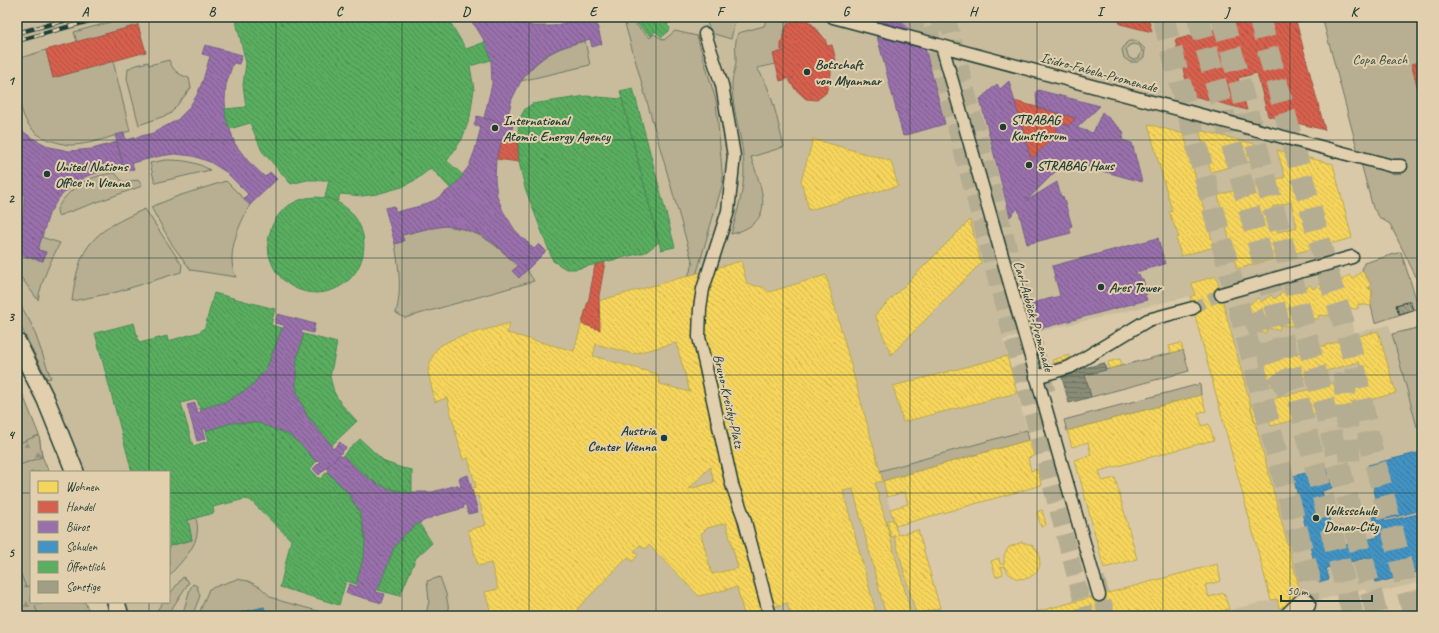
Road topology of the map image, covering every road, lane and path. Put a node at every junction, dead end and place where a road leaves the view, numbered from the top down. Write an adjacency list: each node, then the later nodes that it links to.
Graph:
1 (833, 17): 3 (street, Isidro-Fabela-Promenade)
2 (705, 34): 14 (street, Bruno-Kreisky-Platz)
3 (942, 46): 4 (street, Isidro-Fabela-Promenade); 9 (street, Carl-Auböck-Promenade)
4 (1396, 166)
5 (1352, 257): 6 (street)
6 (1221, 294)
7 (1192, 308): 9 (street)
8 (17, 342): 10 (main road)
9 (1036, 377): 11 (street, Carl-Auböck-Promenade)
10 (75, 471)
11 (1099, 595)
12 (116, 603): 13 (main road)
13 (120, 616)
14 (770, 616)

